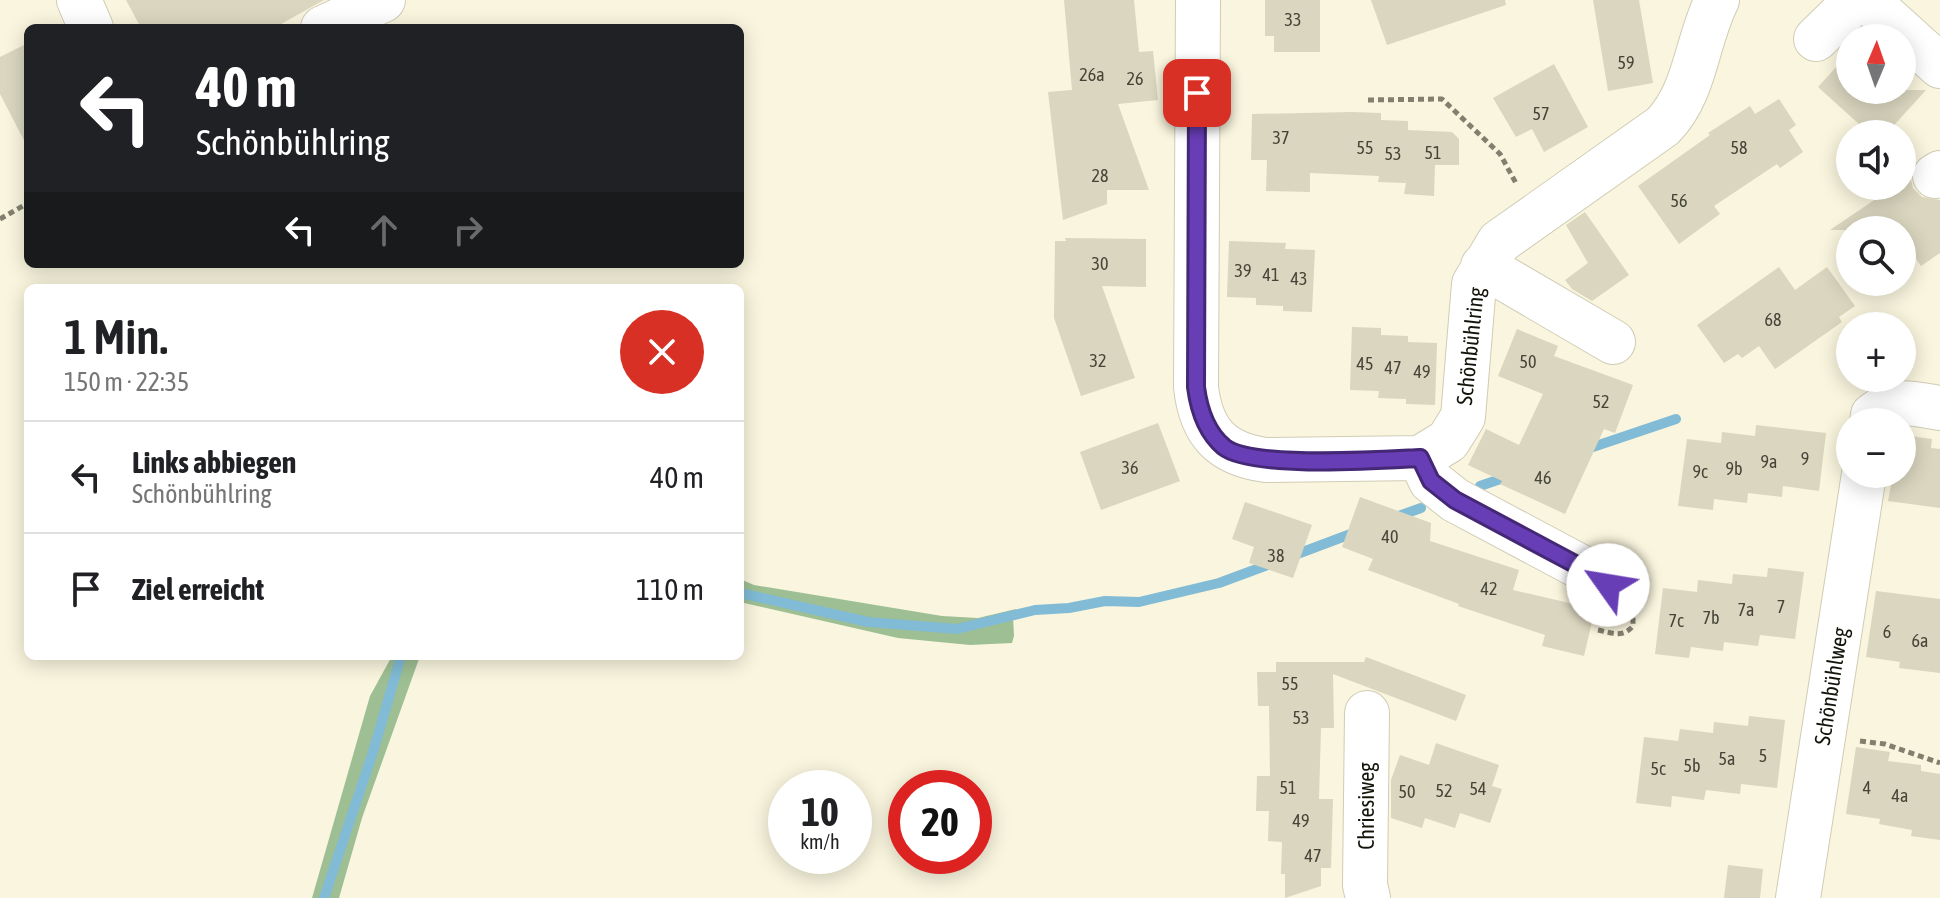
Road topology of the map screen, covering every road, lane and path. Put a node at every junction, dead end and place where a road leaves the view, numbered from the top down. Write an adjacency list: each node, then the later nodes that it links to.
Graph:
1 (79, 0): 7 (street)
2 (383, 0): 8 (street)
3 (1198, 0): 19 (street)
4 (1717, 0): 13 (street, Schönbühlring)
5 (1856, 0): 9 (street)
6 (1867, 0): 10 (street)
7 (89, 24)
8 (332, 24)
9 (1816, 39)
10 (1940, 66)
11 (1368, 100): 13 (path)
12 (24, 205): 14 (path)
13 (1534, 217): 15 (street, Schönbühlring)
14 (0, 219)
15 (1483, 266): 16 (street); 19 (street, Schönbühlring)
16 (1613, 342)
17 (1882, 408): 18 (street)
18 (1940, 408)
19 (1420, 458): 21 (street)
20 (1862, 488): 23 (street, Schönbühlweg)
21 (1608, 585)
22 (1367, 713): 25 (street, Chriesiweg)
23 (1823, 736): 24 (path); 26 (street, Schönbühlweg)
24 (1940, 763)
25 (1368, 898)
26 (1798, 898)

